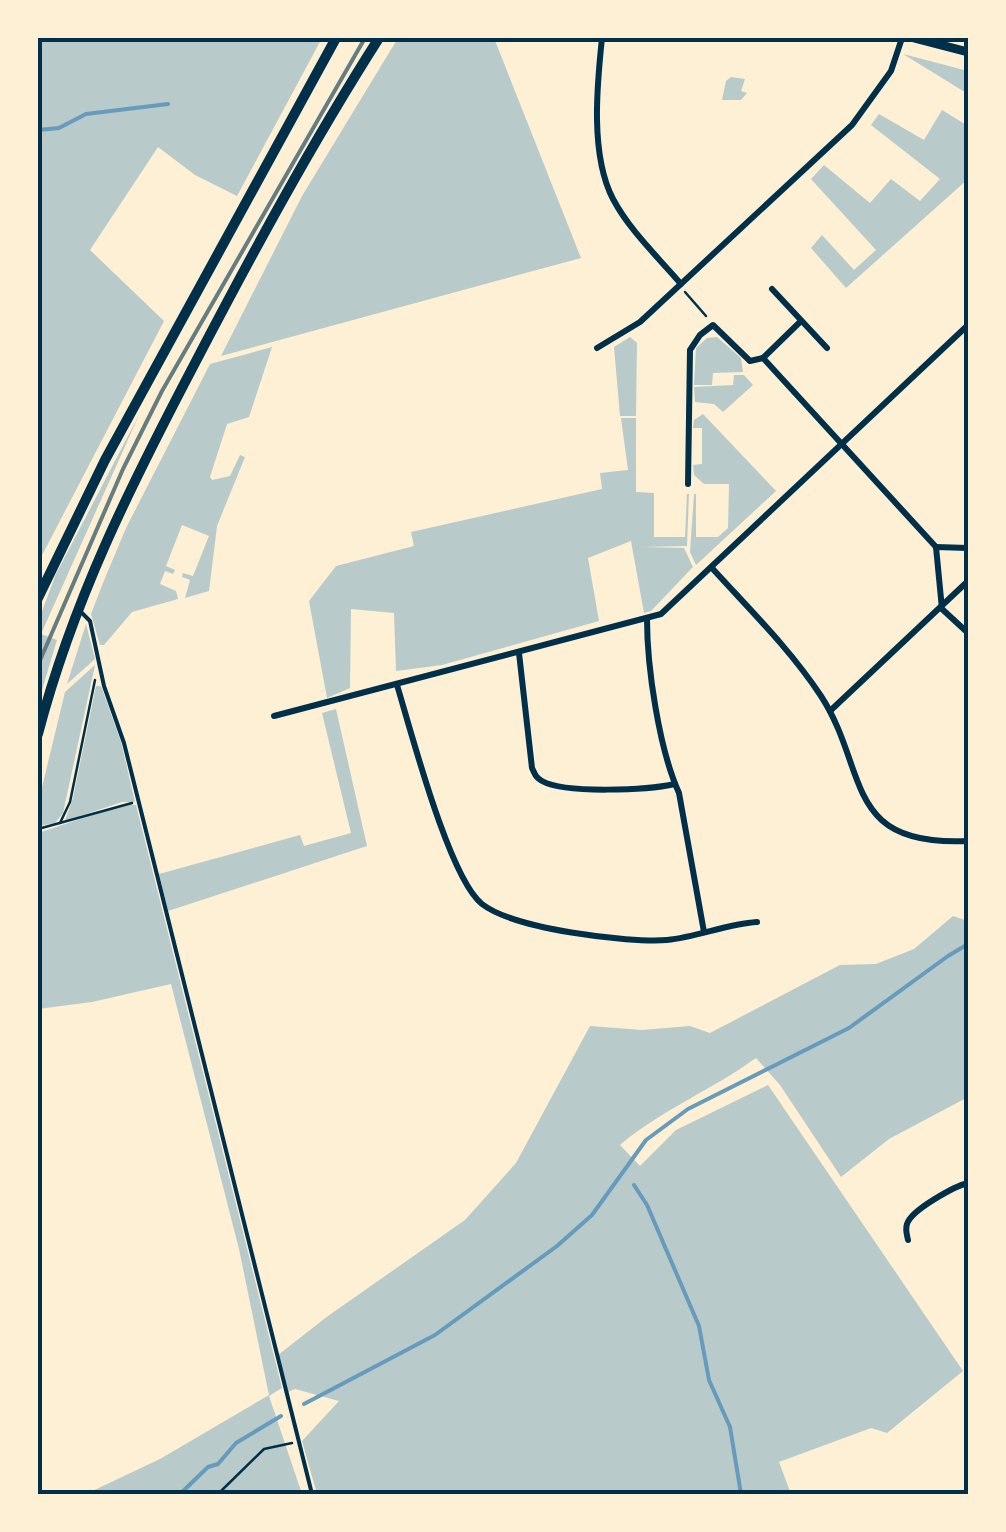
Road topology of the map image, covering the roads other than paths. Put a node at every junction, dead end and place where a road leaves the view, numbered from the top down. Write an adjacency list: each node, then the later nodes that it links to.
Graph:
1 (336, 38): 20 (main road)
2 (379, 38): 21 (main road)
3 (602, 38): 7 (street)
4 (902, 38): 7 (street)
5 (914, 38): 6 (street)
6 (968, 52)
7 (681, 284): 11 (street)
8 (772, 289): 9 (street)
9 (801, 320): 12 (street); 13 (street)
10 (968, 325): 14 (street)
11 (597, 348)
12 (827, 348)
13 (762, 358): 14 (street); 15 (street)
14 (843, 444): 16 (street); 18 (street)
15 (688, 484)
16 (936, 547): 17 (street); 22 (street)
17 (968, 548)
18 (711, 568): 23 (street); 27 (street)
19 (968, 581): 22 (street)
20 (38, 598)
21 (77, 609): 29 (main road); 36 (lane)
22 (942, 609): 24 (street); 27 (street)
23 (647, 619): 25 (street); 30 (street)
24 (968, 633)
25 (520, 653): 26 (street); 30 (street)
26 (397, 685): 28 (street); 33 (street)
27 (830, 711): 31 (street)
28 (274, 716)
29 (38, 734)
30 (675, 784): 33 (street)
31 (968, 841)
32 (757, 922): 33 (street)
33 (704, 932)
34 (968, 1183): 35 (street)
35 (908, 1240)
36 (312, 1494)

